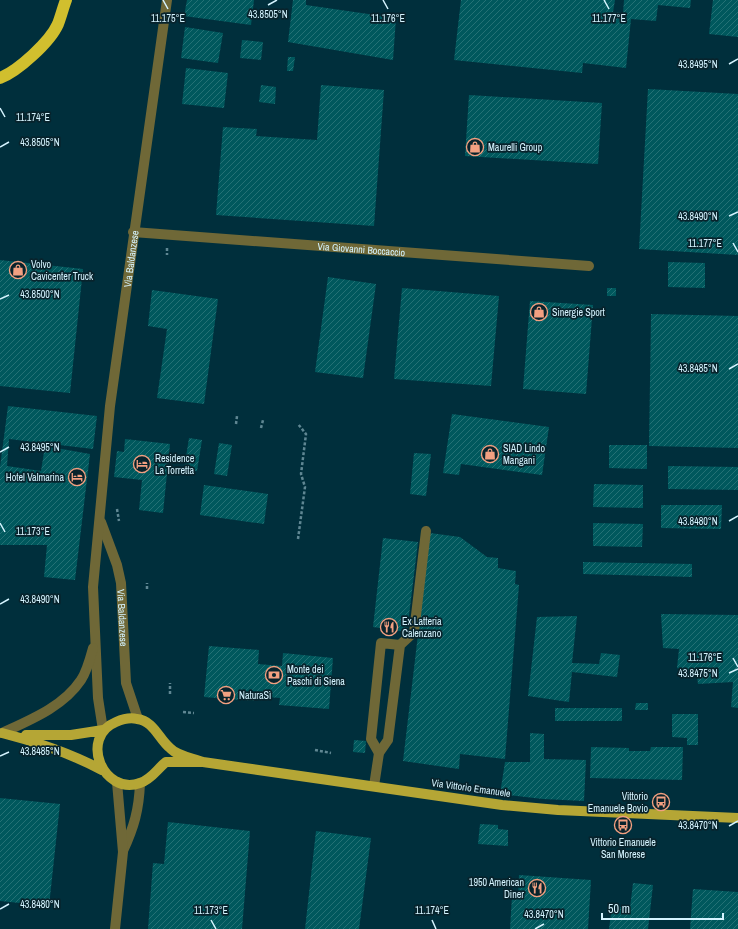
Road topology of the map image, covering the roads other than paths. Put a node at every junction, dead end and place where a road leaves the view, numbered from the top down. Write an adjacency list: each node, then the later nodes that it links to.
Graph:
1 (66, 0): 3 (highway)
2 (167, 0): 4 (street, Via Baldanzese)
3 (0, 78)
4 (133, 232): 5 (street, Via Giovanni Boccaccio); 6 (street, Via Baldanzese)
5 (589, 266)
6 (100, 519): 8 (street, Via Baldanzese); 10 (street, Via Baldanzese)
7 (426, 531): 9 (street)
8 (96, 639): 11 (street, Via Baldanzese); 12 (street, Via Baldanzese)
9 (400, 645): 14 (street); 14 (street)
10 (138, 719): 11 (main road); 13 (main road, Via Vittorio Emanuele)
11 (103, 730): 12 (main road); 17 (main road)
12 (1, 733): 17 (main road)
13 (160, 736): 15 (main road, Via Vittorio Emanuele); 16 (main road)
14 (379, 753): 20 (street)
15 (203, 762): 16 (main road, Via Vittorio Emanuele); 20 (main road, Via Vittorio Emanuele)
16 (160, 767): 19 (main road, Via Vittorio Emanuele)
17 (102, 770): 18 (main road)
18 (117, 782): 19 (main road); 22 (street)
19 (140, 783): 22 (street)
20 (374, 786): 21 (main road, Via Vittorio Emanuele)
21 (738, 818)
22 (123, 852): 23 (street)
23 (115, 929)

